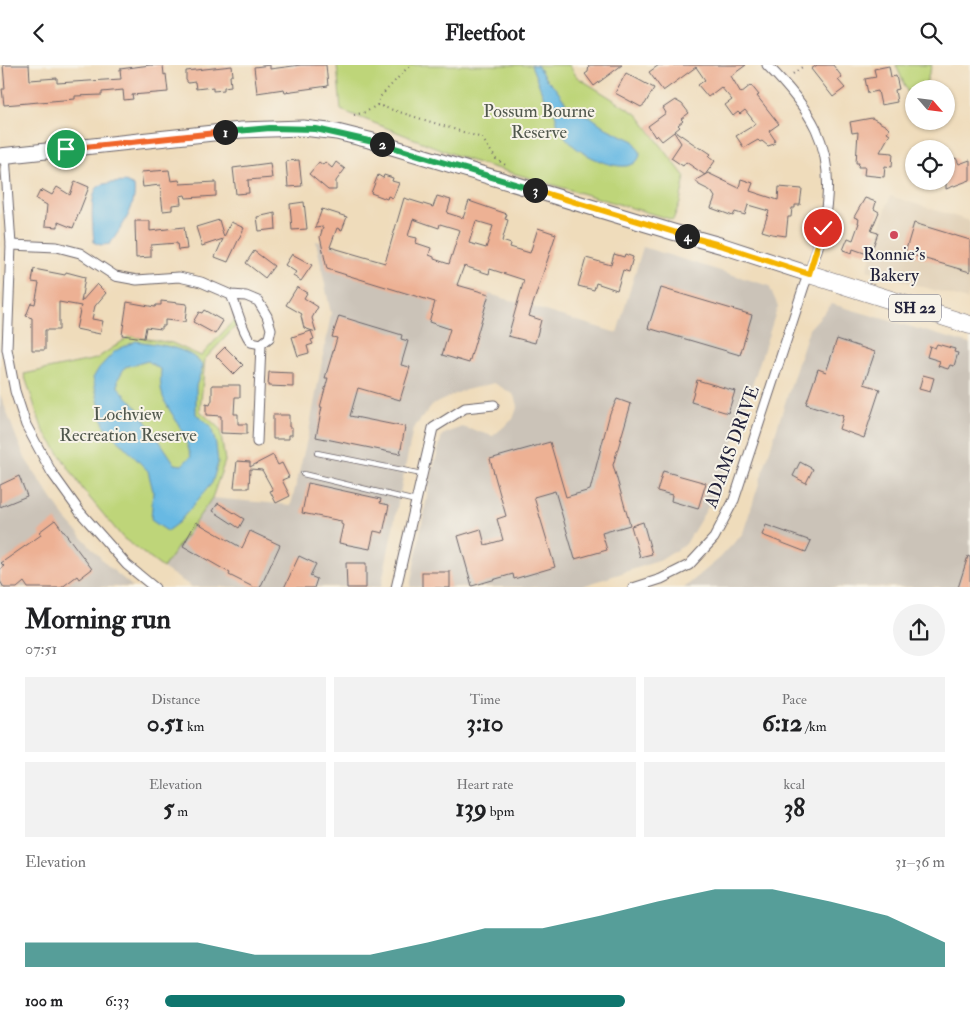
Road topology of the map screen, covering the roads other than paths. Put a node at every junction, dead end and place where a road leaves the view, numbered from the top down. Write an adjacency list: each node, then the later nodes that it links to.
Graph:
1 (767, 65): 4 (street, ADAMS DRIVE)
2 (3, 155): 3 (street); 4 (main road, SH 22)
3 (11, 245): 5 (street); 14 (street)
4 (809, 274): 6 (highway, SH 22); 16 (street, ADAMS DRIVE)
5 (231, 295): 7 (street); 7 (street)
6 (970, 325)
7 (261, 344): 9 (street)
8 (494, 405): 11 (street)
9 (257, 442)
10 (317, 453): 11 (lane)
11 (422, 473): 13 (street)
12 (303, 474): 13 (lane)
13 (416, 501): 15 (street)
14 (155, 587)
15 (396, 587)
16 (633, 587)

